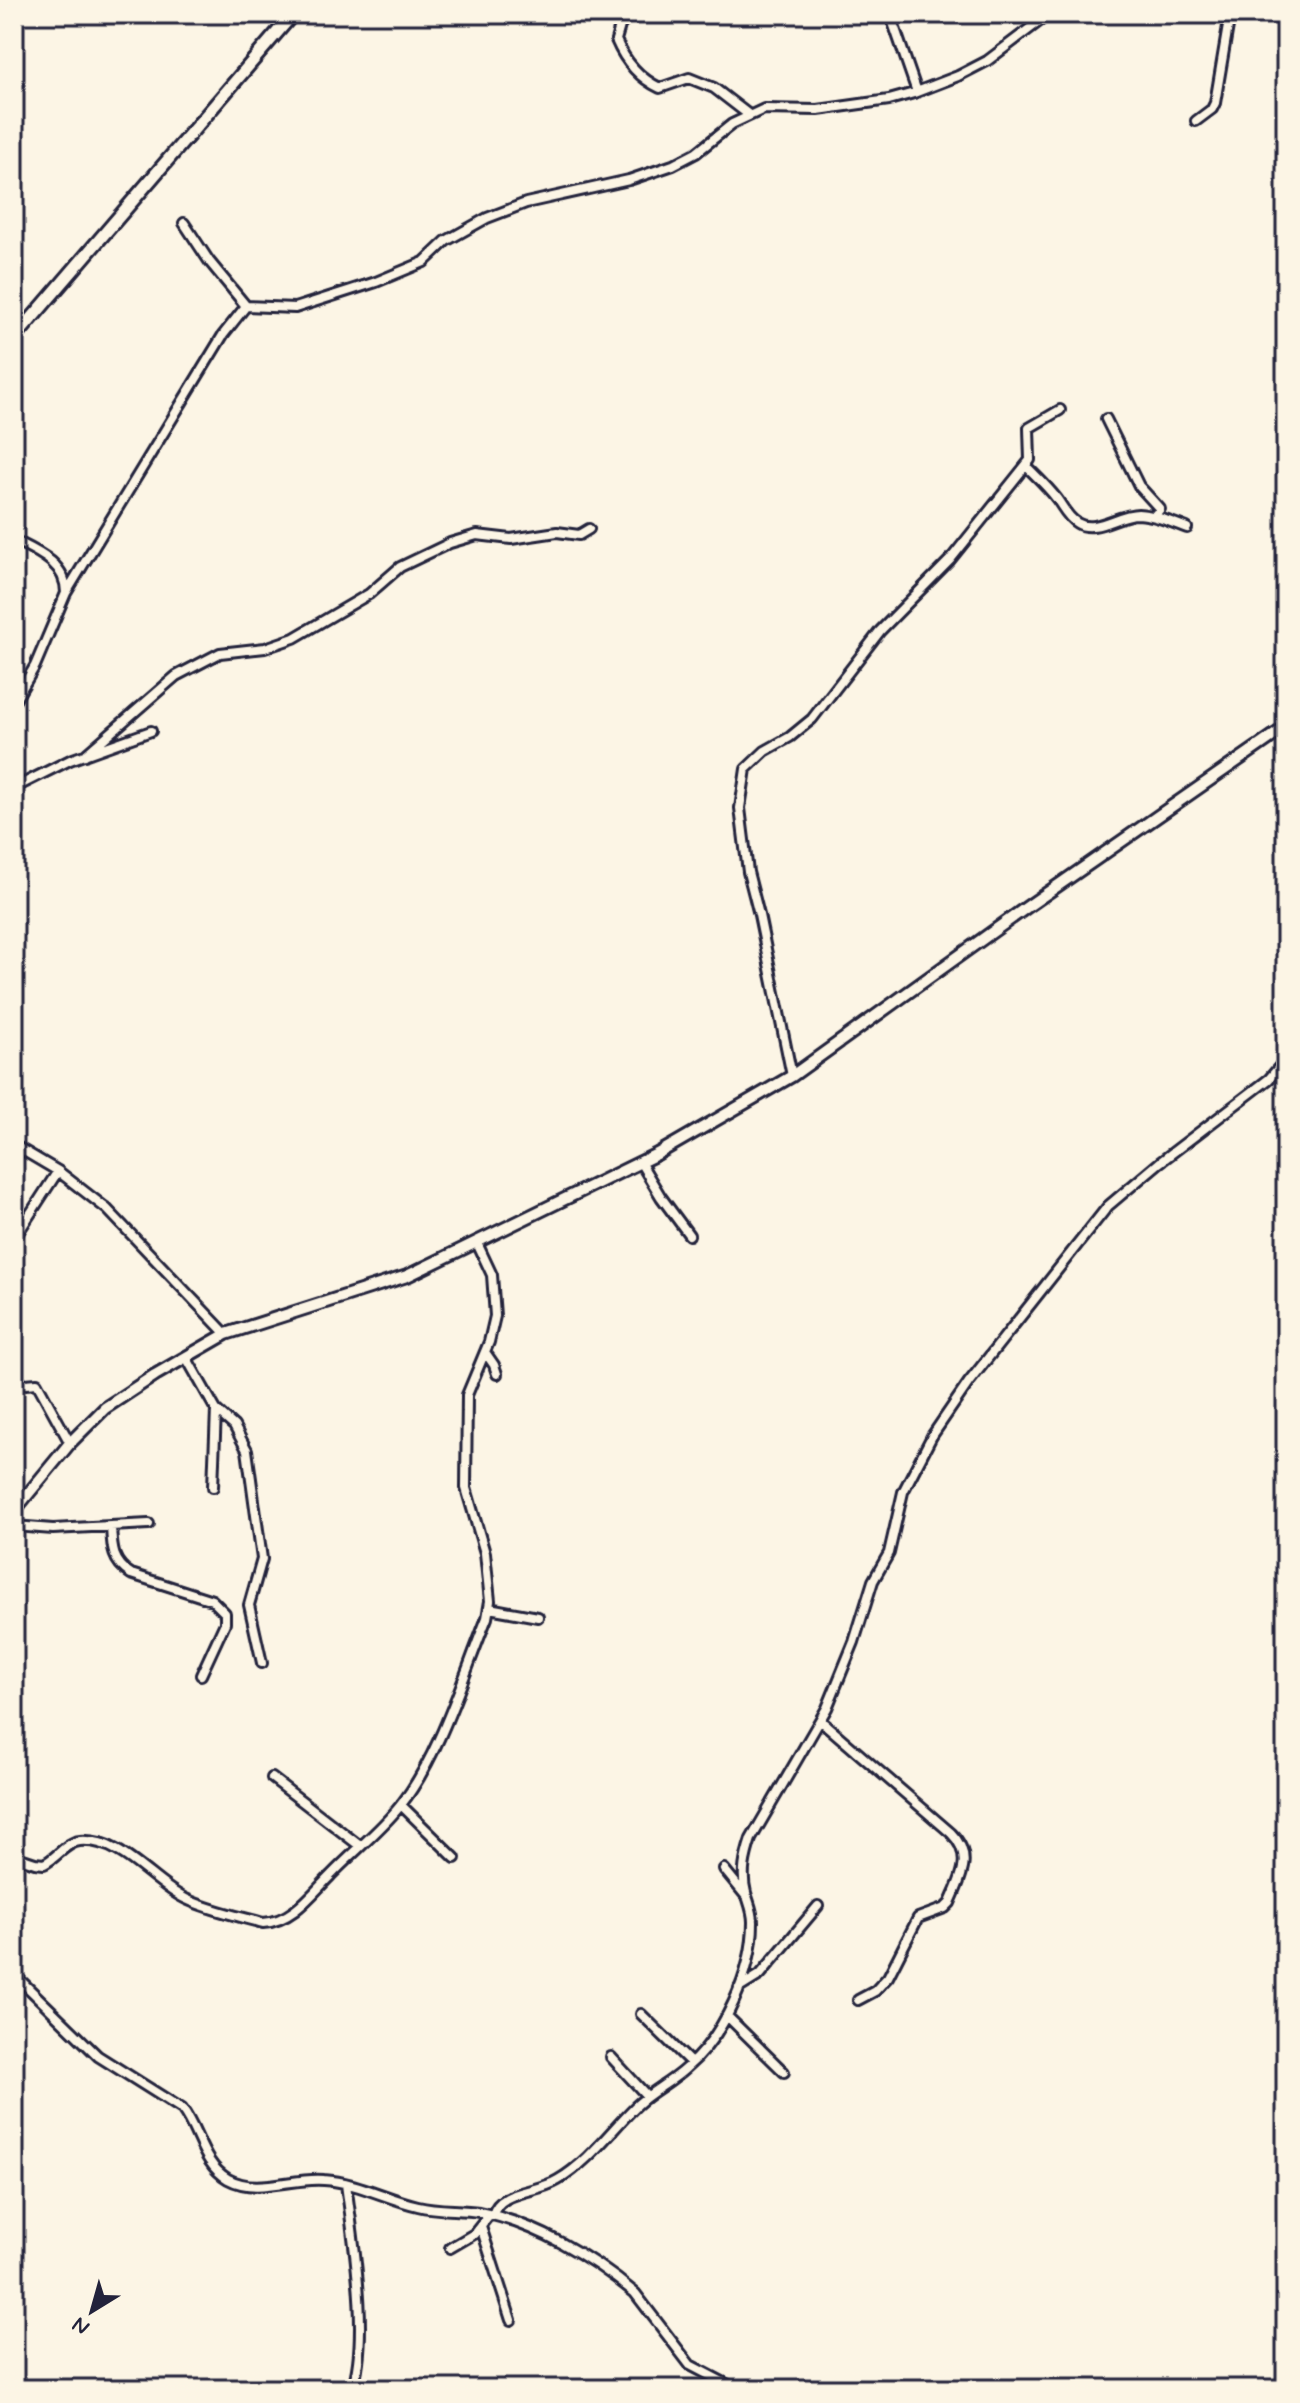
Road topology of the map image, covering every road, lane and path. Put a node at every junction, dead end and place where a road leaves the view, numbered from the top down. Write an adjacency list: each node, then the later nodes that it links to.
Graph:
1 (293, 14): 11 (main road)
2 (630, 14): 7 (street)
3 (890, 14): 6 (street)
4 (1049, 14): 6 (street)
5 (1230, 14): 8 (street)
6 (917, 92): 7 (street)
7 (749, 115): 10 (street)
8 (1196, 121)
9 (184, 223): 10 (street)
10 (246, 306): 19 (street)
11 (14, 339)
12 (1060, 410): 14 (street)
13 (1106, 419): 15 (street)
14 (1026, 466): 15 (street); 26 (street)
15 (1154, 516): 16 (street)
16 (1187, 528)
17 (589, 529): 23 (street)
18 (14, 540): 19 (street)
19 (68, 586): 20 (street)
20 (14, 702)
21 (1286, 727): 26 (street)
22 (151, 731): 23 (street)
23 (85, 755): 24 (street)
24 (14, 788)
25 (1286, 1059): 49 (street)
26 (792, 1076): 28 (street)
27 (14, 1145): 29 (street)
28 (640, 1162): 30 (street); 32 (street)
29 (58, 1171): 31 (street); 33 (street)
30 (689, 1235)
31 (14, 1239)
32 (477, 1243): 33 (street); 34 (street)
33 (226, 1334): 35 (street)
34 (485, 1352): 36 (street); 45 (street)
35 (186, 1357): 38 (street); 39 (street)
36 (497, 1374)
37 (14, 1385): 39 (street)
38 (216, 1410): 40 (street); 47 (street)
39 (70, 1443): 41 (street)
40 (213, 1487)
41 (14, 1511)
42 (149, 1524): 44 (street)
43 (14, 1526): 44 (street)
44 (111, 1526): 48 (street)
45 (489, 1608): 46 (street); 51 (street)
46 (538, 1617)
47 (262, 1663)
48 (201, 1675)
49 (820, 1720): 56 (street); 60 (street)
50 (272, 1778): 52 (street)
51 (401, 1805): 52 (street); 54 (street)
52 (360, 1846): 53 (street)
53 (14, 1856)
54 (455, 1858)
55 (724, 1869): 56 (street)
56 (749, 1901): 59 (street)
57 (818, 1906): 59 (street)
58 (14, 1974): 67 (street)
59 (739, 1988): 62 (street)
60 (858, 2000)
61 (641, 2014): 64 (street)
62 (727, 2016): 64 (street); 65 (street)
63 (611, 2057): 66 (street)
64 (691, 2063): 66 (street)
65 (784, 2072)
66 (647, 2096): 68 (street)
67 (346, 2184): 68 (street); 72 (street)
68 (491, 2215): 69 (street); 73 (street)
69 (481, 2227): 70 (street); 71 (street)
70 (450, 2248)
71 (511, 2320)
72 (352, 2389)
73 (736, 2389)

